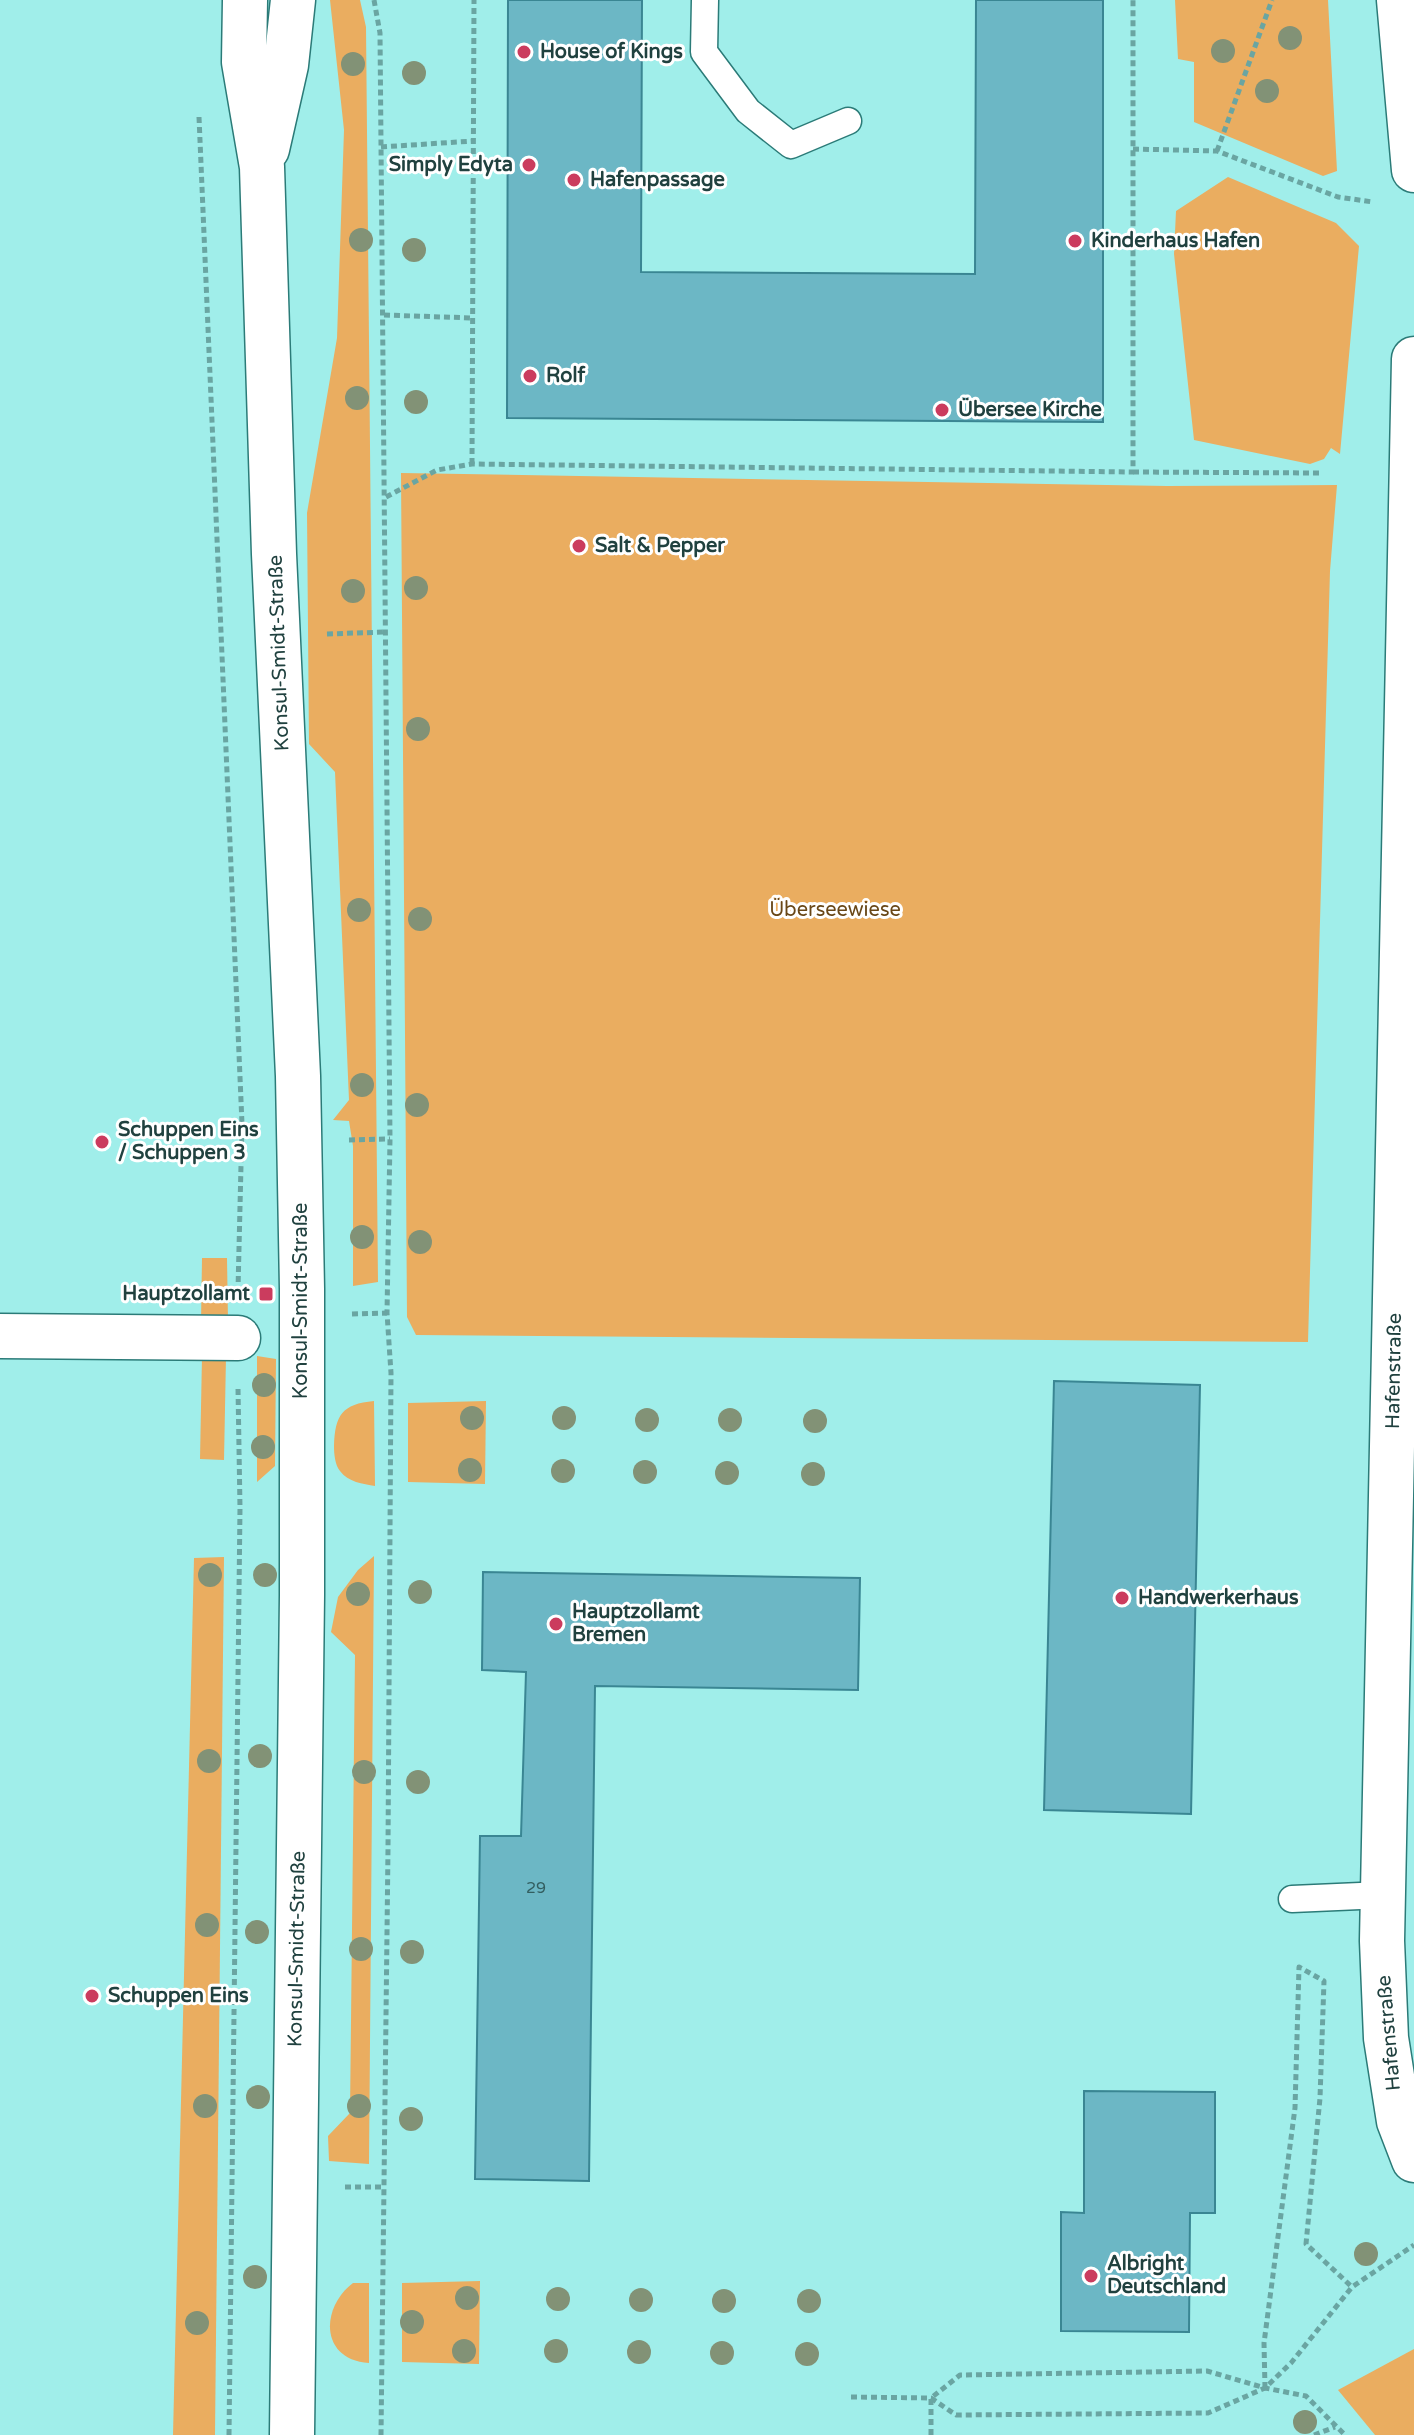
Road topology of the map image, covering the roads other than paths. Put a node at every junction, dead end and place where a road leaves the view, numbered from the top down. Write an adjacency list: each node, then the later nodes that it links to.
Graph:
1 (245, 0): 6 (street, Konsul-Smidt-Straße)
2 (293, 0): 6 (street, Konsul-Smidt-Straße)
3 (705, 0): 5 (lane)
4 (1399, 0): 7 (street)
5 (848, 121)
6 (262, 167): 15 (street, Konsul-Smidt-Straße)
7 (1414, 170)
8 (1414, 359): 11 (street, Hafenstraße)
9 (0, 1336): 10 (street)
10 (238, 1338)
11 (1403, 1520): 12 (street, Hafenstraße)
12 (1383, 1895): 13 (lane); 14 (street, Hafenstraße)
13 (1292, 1899)
14 (1414, 2160)
15 (292, 2435)

